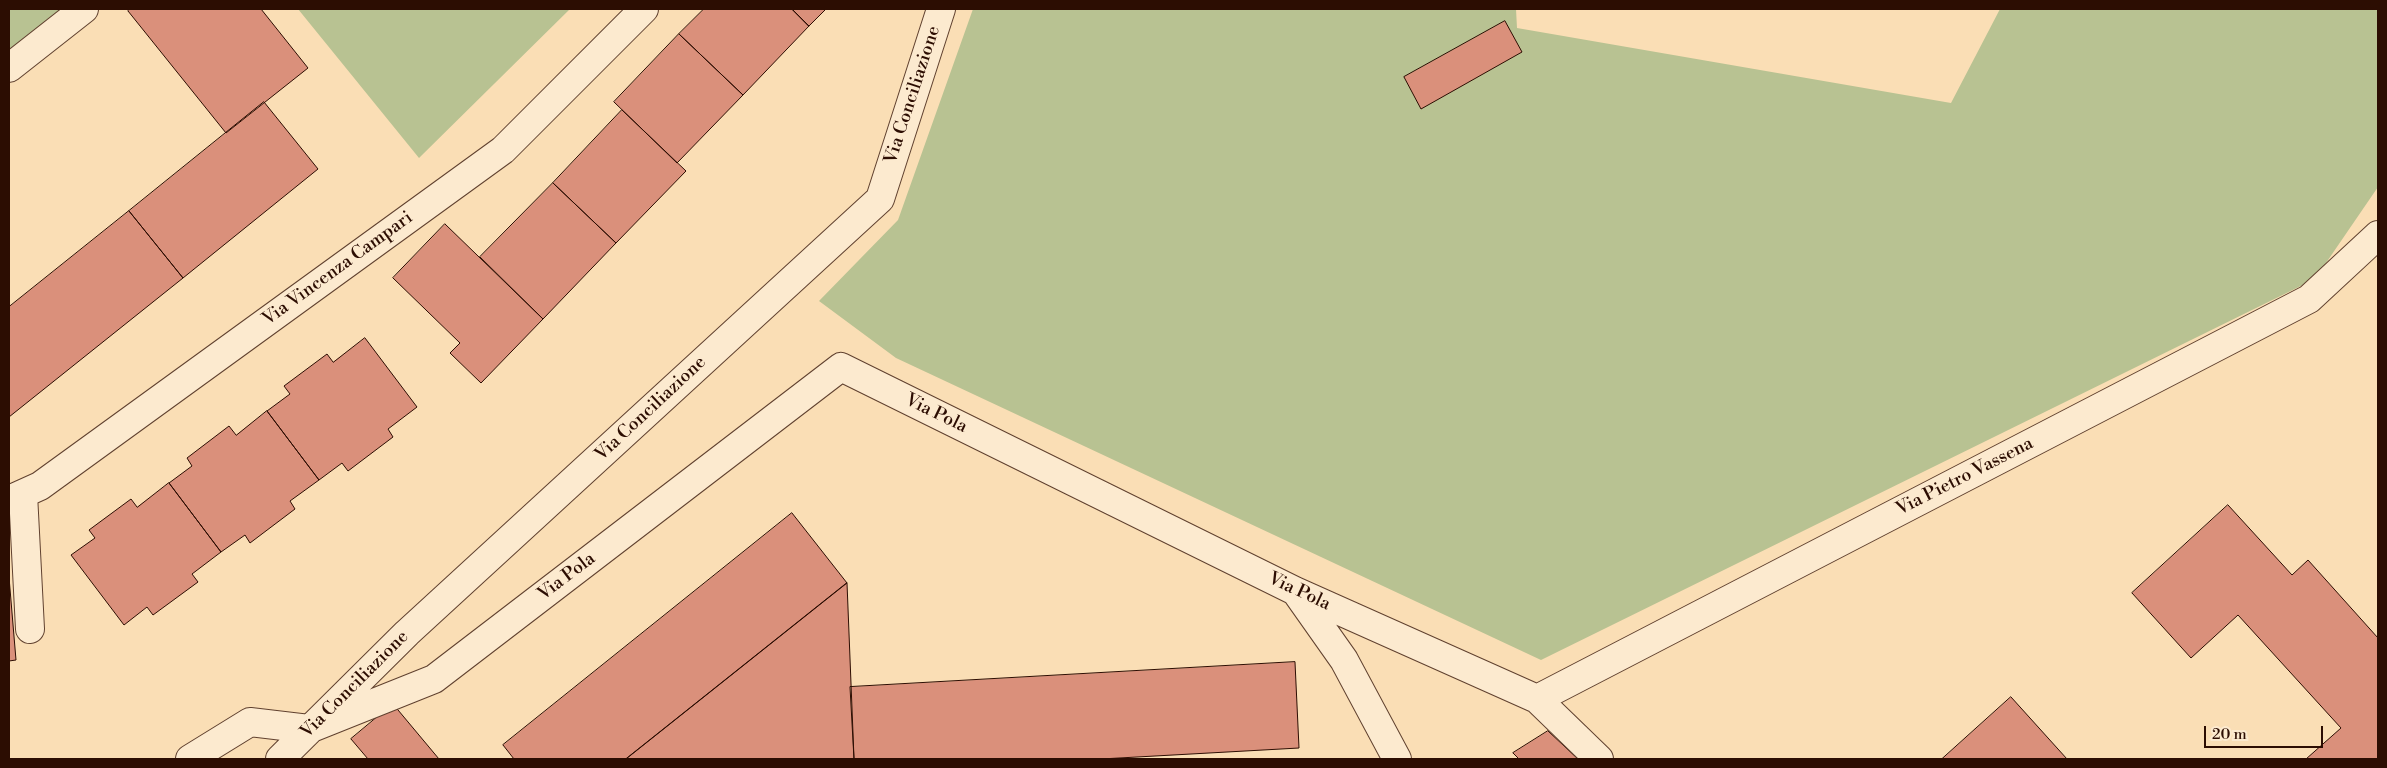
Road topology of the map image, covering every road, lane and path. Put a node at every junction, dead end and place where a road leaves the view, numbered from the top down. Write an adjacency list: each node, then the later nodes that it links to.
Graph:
1 (84, 9): 4 (street)
2 (644, 9): 6 (street, Via Vincenza Campari)
3 (941, 9): 10 (street, Via Conciliazione)
4 (9, 68)
5 (2378, 235): 9 (street, Via Pietro Vassena)
6 (16, 497): 8 (street)
7 (1295, 591): 9 (street, Via Pola); 10 (street, Via Pola); 13 (street)
8 (30, 629)
9 (1537, 698): 14 (street, Via Pola)
10 (309, 729): 11 (street); 12 (street, Via Conciliazione)
11 (190, 759)
12 (280, 759)
13 (1397, 759)
14 (1599, 759)

